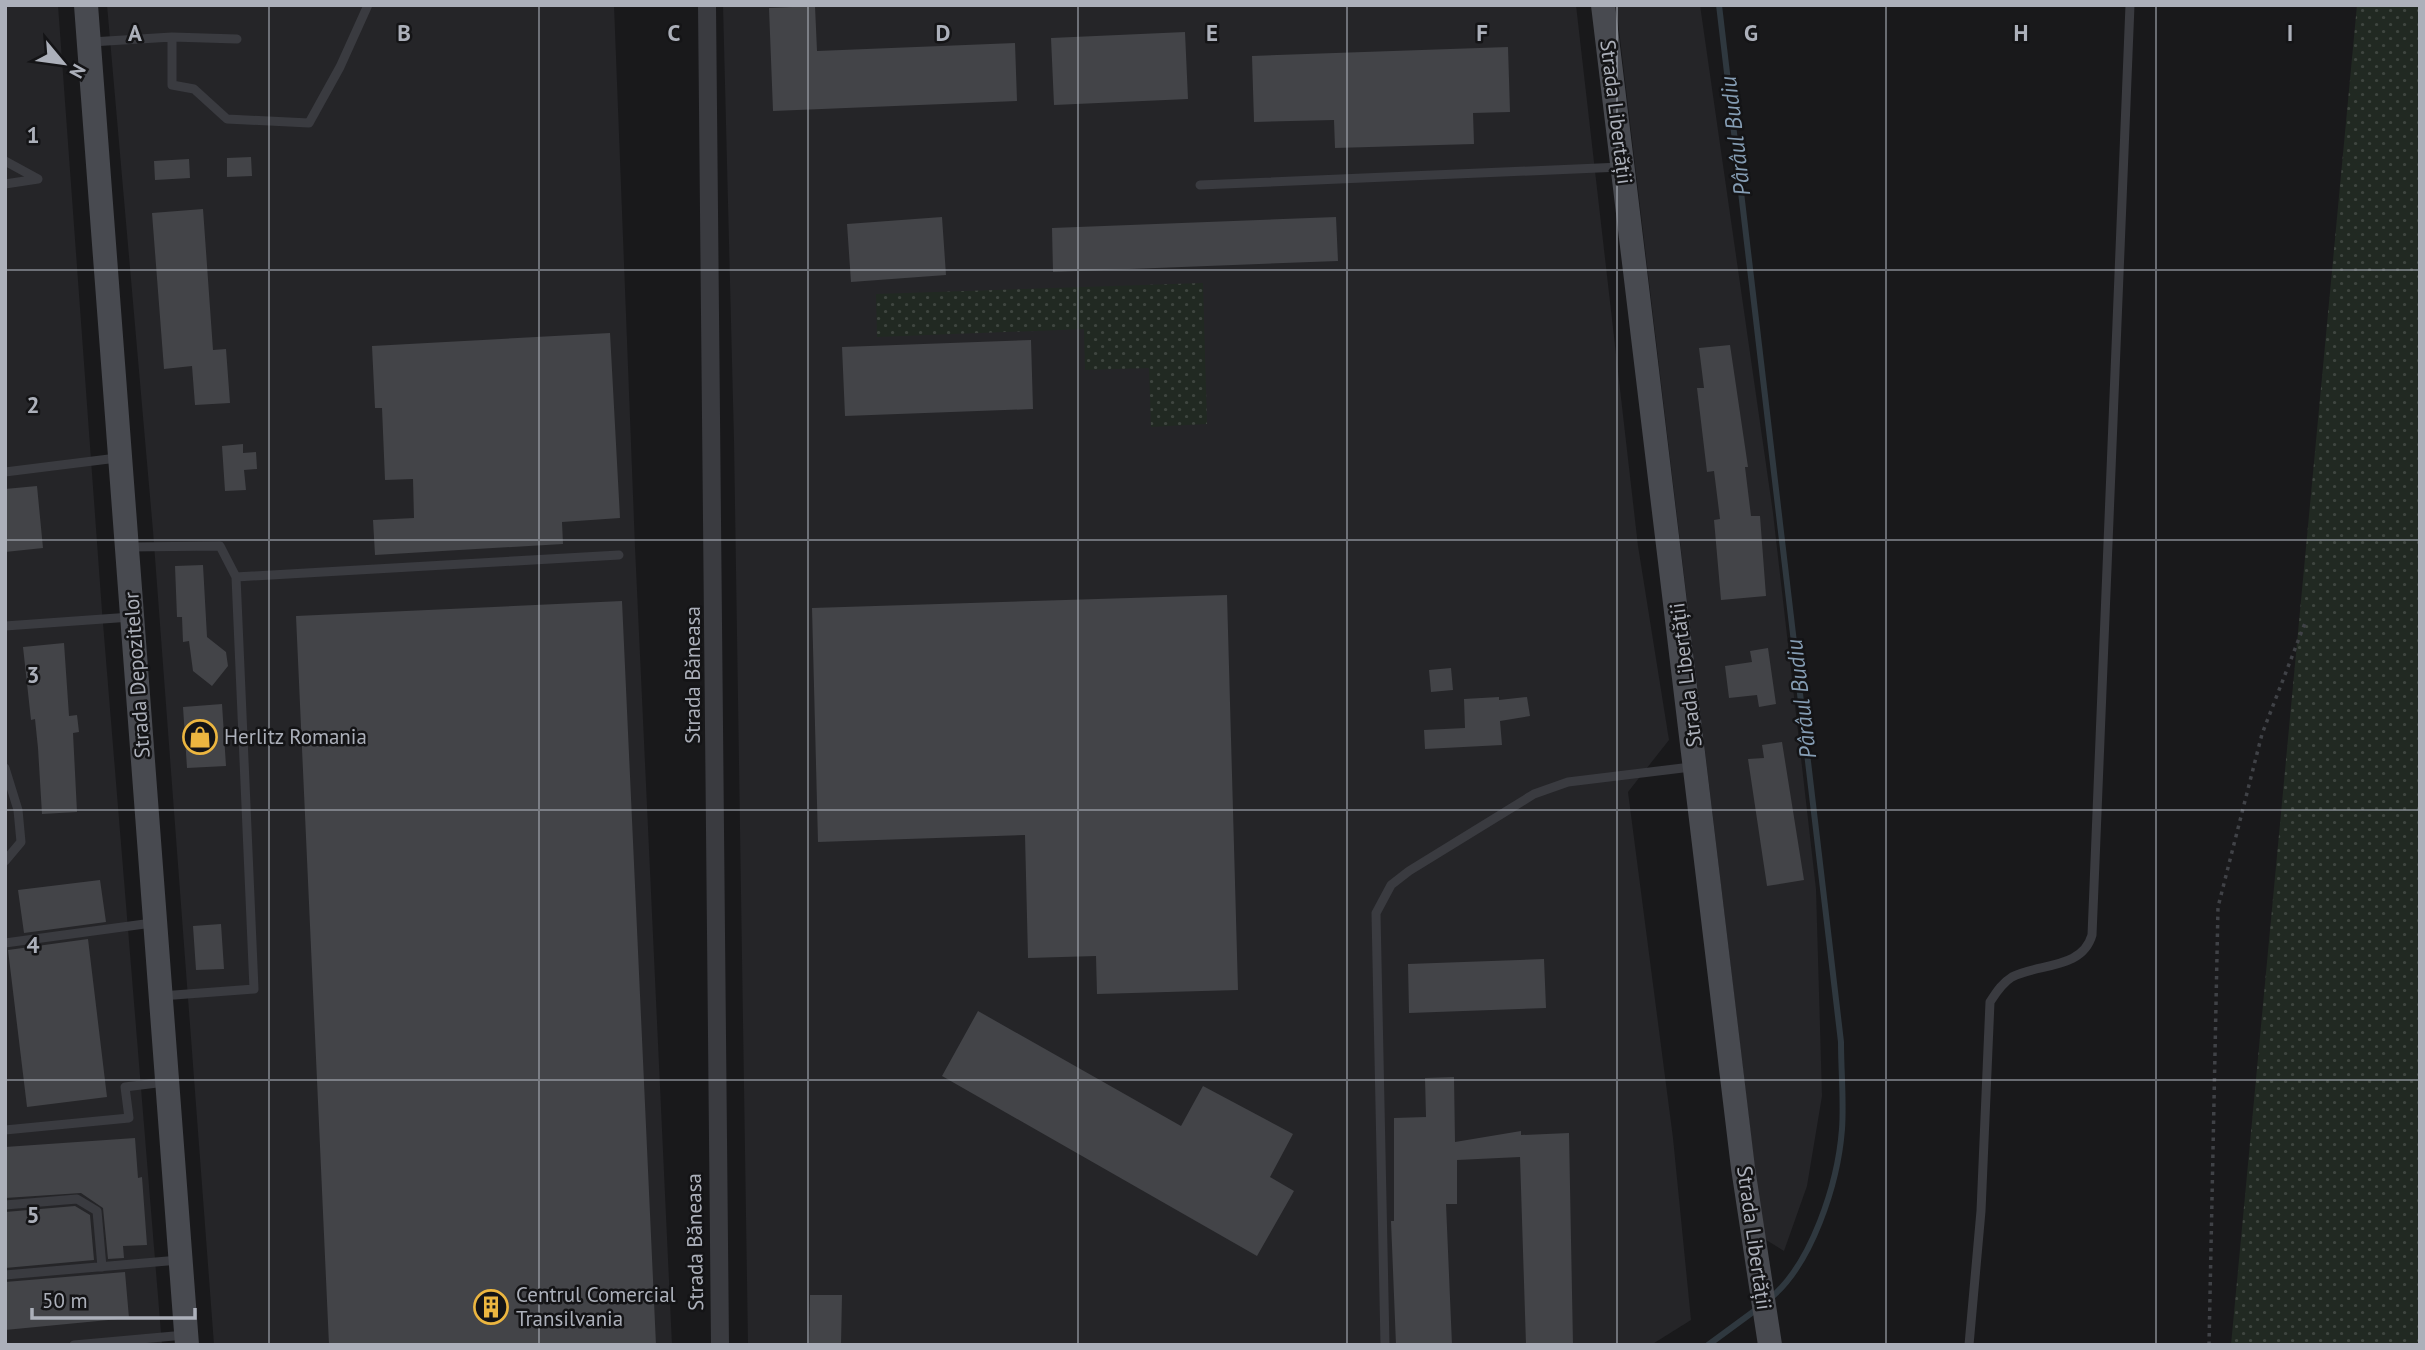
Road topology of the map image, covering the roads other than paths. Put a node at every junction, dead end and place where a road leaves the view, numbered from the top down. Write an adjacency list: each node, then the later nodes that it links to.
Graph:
1 (86, 5): 8 (main road, Strada Depozitelor)
2 (368, 5): 6 (lane)
3 (707, 5): 35 (street, Strada Băneasa)
4 (1603, 5): 10 (main road, Strada Libertății)
5 (2130, 5): 38 (lane)
6 (172, 37): 7 (lane); 8 (lane)
7 (237, 39)
8 (89, 42): 13 (main road, Strada Depozitelor)
9 (5, 161): 11 (lane)
10 (1623, 166): 12 (lane); 20 (main road, Strada Libertății)
11 (5, 184)
12 (1200, 185)
13 (122, 457): 14 (lane); 15 (main road, Strada Depozitelor)
14 (5, 472)
15 (128, 547): 17 (lane); 18 (main road, Strada Depozitelor)
16 (619, 555): 17 (lane)
17 (236, 578): 25 (lane)
18 (133, 617): 19 (lane); 23 (main road, Strada Depozitelor)
19 (5, 626)
20 (1696, 766): 36 (lane); 37 (main road, Strada Libertății)
21 (5, 768): 22 (lane)
22 (5, 861)
23 (154, 923): 24 (lane); 25 (main road, Strada Depozitelor)
24 (5, 943)
25 (159, 996): 26 (main road, Strada Depozitelor)
26 (167, 1082): 27 (lane); 29 (main road, Strada Depozitelor)
27 (5, 1130)
28 (5, 1205): 30 (lane)
29 (181, 1259): 30 (lane); 32 (main road, Strada Depozitelor)
30 (102, 1266): 31 (lane)
31 (5, 1275)
32 (187, 1340): 33 (lane)
33 (150, 1342): 34 (lane)
34 (74, 1345)
35 (720, 1345)
36 (1385, 1345)
37 (1770, 1345)
38 (1969, 1345)

